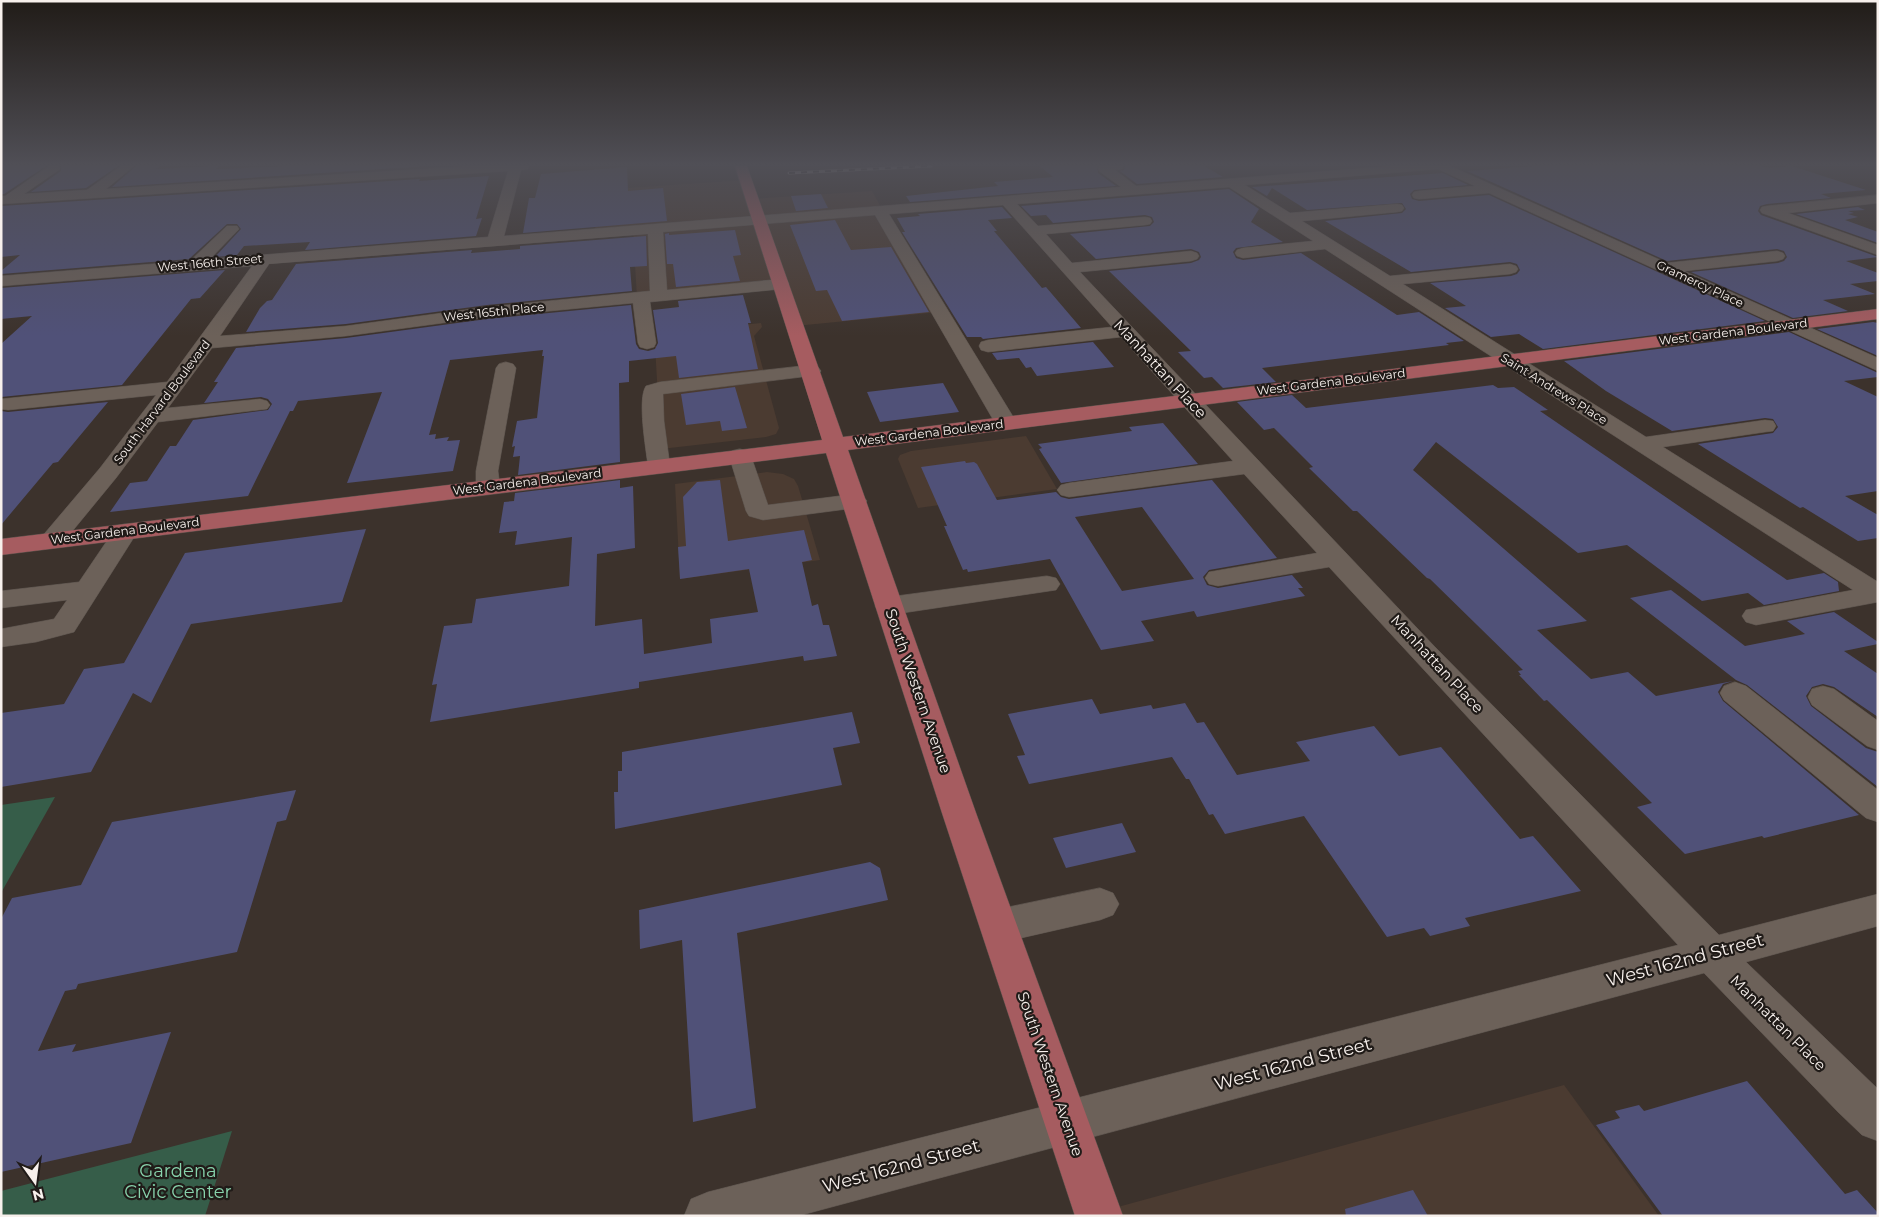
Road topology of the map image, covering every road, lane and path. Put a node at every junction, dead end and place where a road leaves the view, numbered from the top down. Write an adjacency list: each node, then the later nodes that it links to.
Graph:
1 (500, 223): 13 (street)
2 (722, 223): 10 (street, West 166th Street)
3 (759, 223): 28 (main road, South Western Avenue)
4 (879, 223): 46 (street)
5 (1026, 223): 12 (street, Manhattan Place)
6 (1125, 223): 12 (street)
7 (1293, 223): 14 (street, Saint Andrews Place)
8 (1566, 223): 24 (street, Gramercy Place)
9 (1803, 223): 15 (street)
10 (655, 228): 13 (street, West 166th Street); 29 (street)
11 (232, 229): 21 (street)
12 (1033, 231): 23 (street, Manhattan Place)
13 (495, 240): 20 (street, West 166th Street)
14 (1327, 244): 16 (street); 19 (street, Saint Andrews Place)
15 (1878, 250)
16 (1242, 253)
17 (1192, 256): 23 (street)
18 (1777, 256): 24 (street)
19 (1347, 257): 22 (street); 27 (street, Saint Andrews Place)
20 (265, 259): 21 (street, West 166th Street); 33 (street, South Harvard Boulevard)
21 (195, 264): 26 (street, West 166th Street)
22 (1273, 264)
23 (1067, 268): 32 (street, Manhattan Place)
24 (1664, 268): 31 (street, Gramercy Place)
25 (1510, 269): 27 (street)
26 (1, 281)
27 (1386, 282): 36 (street, Saint Andrews Place)
28 (781, 284): 29 (street, West 165th Place); 39 (main road, South Western Avenue)
29 (650, 296): 33 (street, West 165th Place); 34 (street)
30 (1878, 314): 31 (main road, West Gardena Boulevard)
31 (1790, 325): 36 (main road, West Gardena Boulevard); 37 (street, Gramercy Place)
32 (1124, 331): 35 (street); 42 (street, Manhattan Place)
33 (206, 343): 41 (street, South Harvard Boulevard)
34 (647, 343)
35 (988, 346)
36 (1509, 360): 42 (main road, West Gardena Boulevard); 48 (street, Saint Andrews Place)
37 (1878, 365)
38 (506, 368): 53 (street)
39 (811, 370): 49 (main road, South Western Avenue); 52 (street)
40 (640, 373): 52 (street)
41 (173, 387): 43 (street); 45 (street, South Harvard Boulevard)
42 (1189, 400): 46 (main road, West Gardena Boulevard); 51 (street, Manhattan Place)
43 (8, 404)
44 (260, 405): 45 (street)
45 (151, 416): 57 (street, South Harvard Boulevard)
46 (1006, 423): 49 (main road, West Gardena Boulevard)
47 (1765, 426): 48 (street)
48 (1641, 444): 63 (street, Saint Andrews Place)
49 (836, 445): 50 (main road, West Gardena Boulevard); 55 (main road, South Western Avenue)
50 (740, 456): 52 (main road, West Gardena Boulevard); 55 (street)
51 (1250, 466): 54 (street); 59 (street, Manhattan Place)
52 (654, 467): 53 (main road, West Gardena Boulevard)
53 (488, 487): 56 (main road, West Gardena Boulevard)
54 (1069, 490)
55 (855, 502): 65 (main road, South Western Avenue)
56 (126, 531): 57 (main road, West Gardena Boulevard); 62 (street)
57 (52, 540): 58 (main road, West Gardena Boulevard)
58 (1, 547)
59 (1336, 558): 60 (street); 75 (street, Manhattan Place)
60 (1218, 578)
61 (1047, 584): 65 (street)
62 (88, 589): 64 (street); 67 (street)
63 (1878, 594): 66 (street)
64 (1, 600)
65 (889, 606): 74 (main road, South Western Avenue)
66 (1756, 616)
67 (1, 638)
68 (1735, 694): 71 (street)
69 (1823, 697): 70 (street)
70 (1878, 738)
71 (1878, 809)
72 (1100, 904): 74 (street)
73 (1878, 910): 75 (street, West 162nd Street)
74 (998, 926): 77 (main road, South Western Avenue)
75 (1709, 953): 76 (street, Manhattan Place); 77 (street, West 162nd Street)
76 (1878, 1119)
77 (1067, 1123): 78 (street, West 162nd Street); 80 (main road, South Western Avenue)
78 (785, 1206): 79 (street, West 162nd Street)
79 (708, 1216)
80 (1099, 1216)

